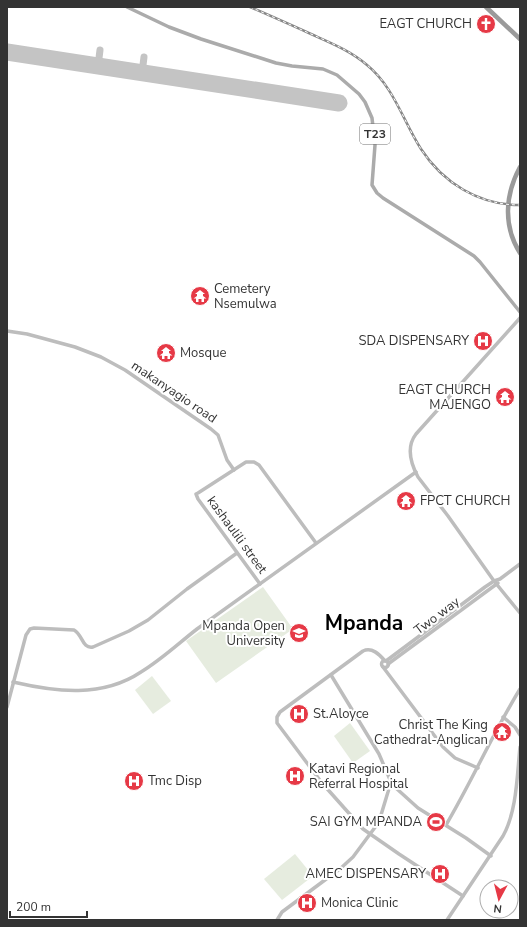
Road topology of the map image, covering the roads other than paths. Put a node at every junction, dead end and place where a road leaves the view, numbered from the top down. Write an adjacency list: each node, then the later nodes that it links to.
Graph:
1 (127, 7): 6 (main road, T23)
2 (486, 7): 3 (highway)
3 (520, 39)
4 (520, 167): 5 (highway)
5 (520, 253)
6 (520, 312)
7 (520, 318): 10 (street)
8 (7, 332): 9 (street, makanyagio road)
9 (234, 470): 11 (street); 12 (street, kashaulili street)
10 (416, 472): 11 (street); 15 (street)
11 (316, 543): 16 (street)
12 (237, 553): 16 (street, kashaulili street); 26 (street)
13 (520, 564): 14 (street)
14 (500, 579): 15 (street); 17 (street)
15 (494, 581): 17 (street); 20 (street)
16 (260, 584): 26 (street)
17 (497, 584): 18 (street); 22 (street, Two way)
18 (520, 613)
19 (376, 652): 21 (street); 23 (street); 24 (street)
20 (391, 656): 21 (street); 22 (street)
21 (381, 657): 22 (street)
22 (387, 663): 23 (street); 25 (street)
23 (382, 666): 25 (street)
24 (331, 675): 33 (street); 37 (street)
25 (391, 676): 32 (street)
26 (13, 682): 28 (street)
27 (520, 689): 29 (street)
28 (7, 707)
29 (503, 717): 30 (street); 32 (street)
30 (520, 735)
31 (520, 747): 38 (street)
32 (478, 768): 36 (street)
33 (391, 782): 34 (street); 35 (street)
34 (397, 789): 35 (street); 36 (street)
35 (388, 790): 37 (street)
36 (446, 825): 38 (street)
37 (370, 834): 39 (street); 40 (street)
38 (491, 856): 39 (street)
39 (463, 896): 41 (street)
40 (277, 920)
41 (448, 920)

